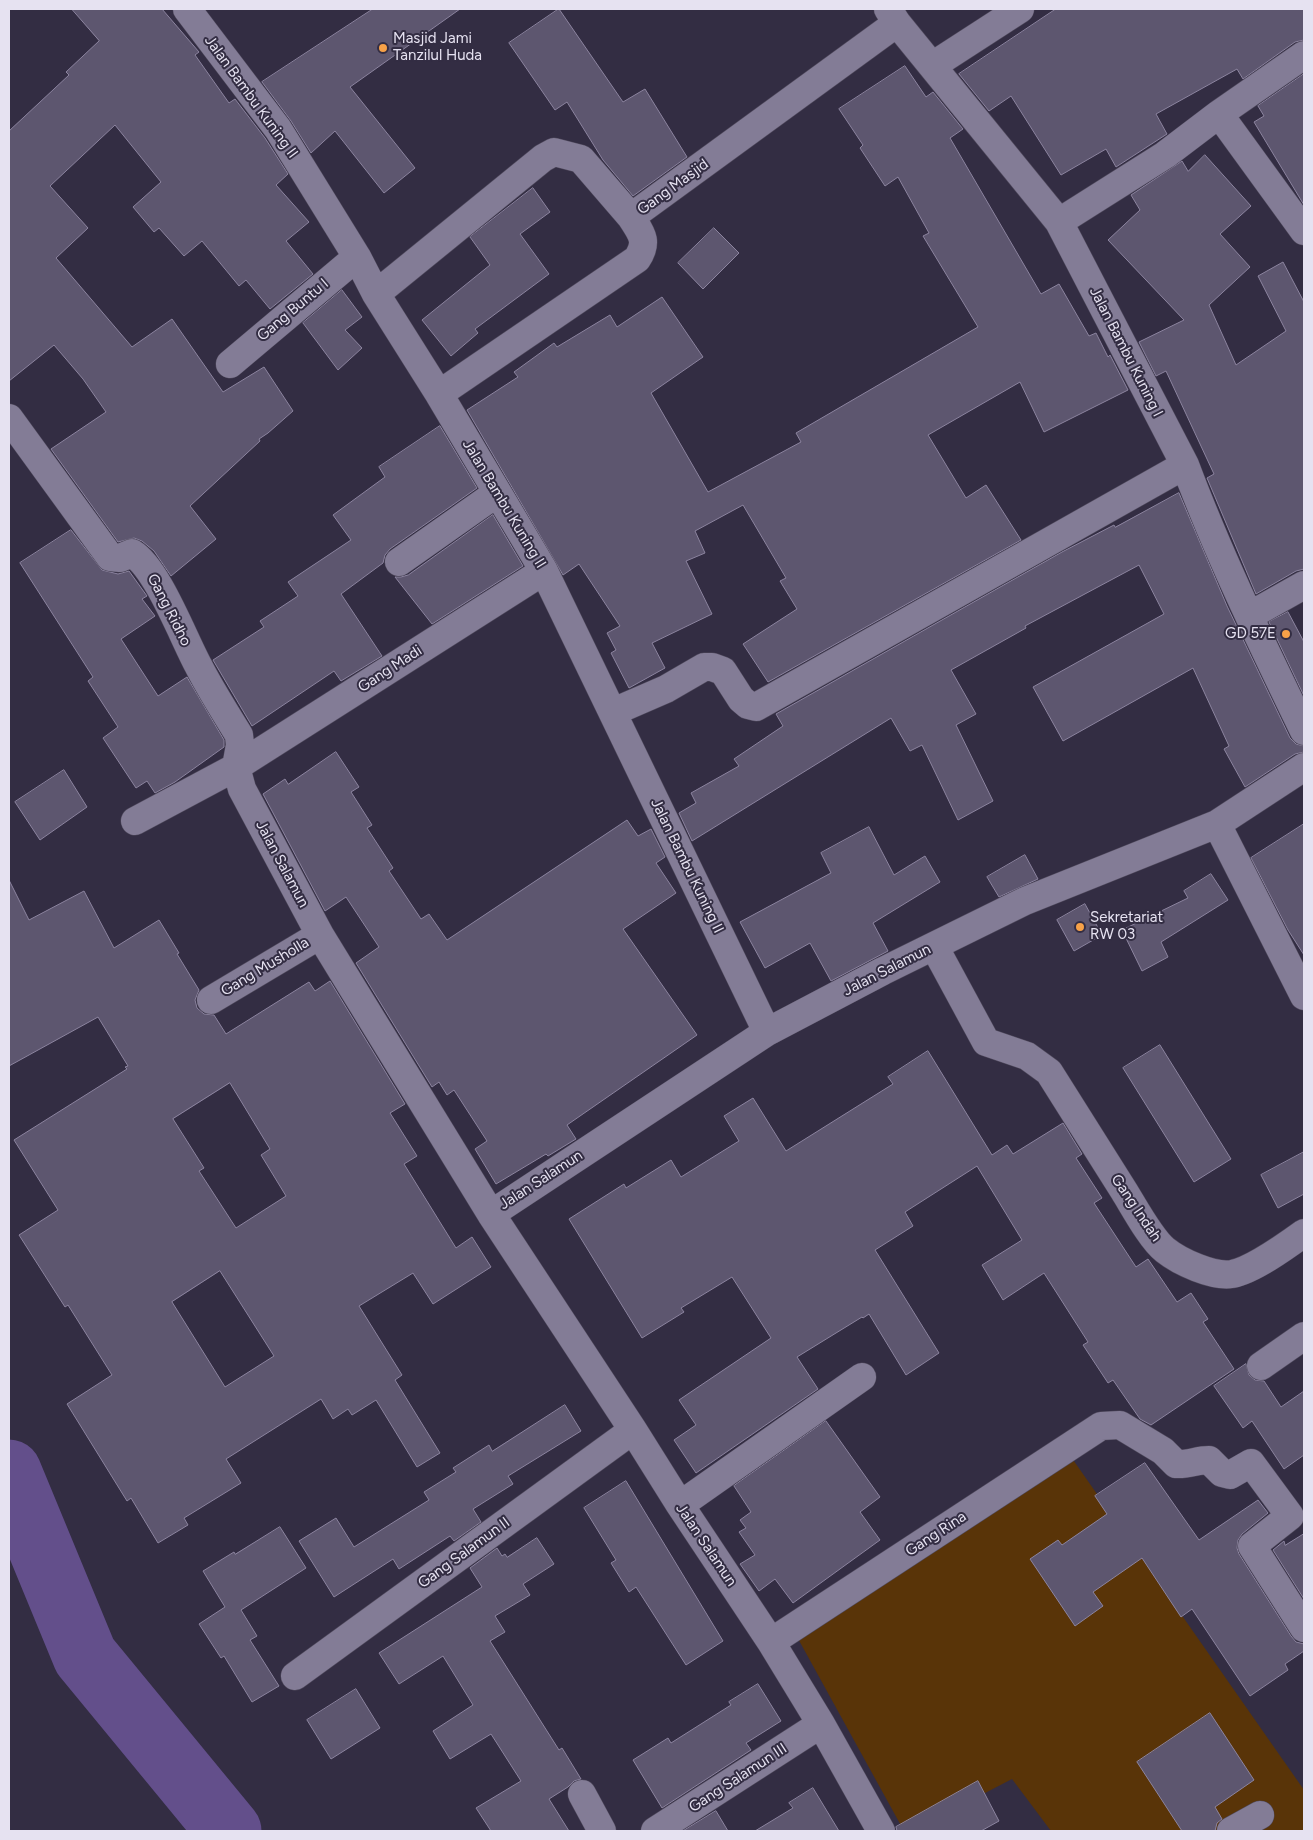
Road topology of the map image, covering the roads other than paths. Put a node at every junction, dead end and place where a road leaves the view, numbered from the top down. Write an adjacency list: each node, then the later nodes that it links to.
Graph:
1 (187, 9): 10 (street, Jalan Bambu Kuning II)
2 (1020, 9): 5 (street)
3 (893, 16): 5 (street, Jalan Bambu Kuning I); 7 (street, Gang Masjid)
4 (1304, 55): 6 (street)
5 (932, 66): 8 (street, Jalan Bambu Kuning I)
6 (1219, 114): 8 (street); 9 (street)
7 (631, 217): 11 (street); 13 (street, Gang Masjid)
8 (1059, 222): 15 (street, Jalan Bambu Kuning I)
9 (1304, 231)
10 (357, 256): 11 (street, Jalan Bambu Kuning II); 12 (street, Gang Buntu I)
11 (376, 294): 13 (street, Jalan Bambu Kuning II)
12 (230, 364)
13 (439, 394): 16 (street, Jalan Bambu Kuning II)
14 (9, 418): 23 (street, Gang Ridho)
15 (1185, 465): 20 (street, Jalan Bambu Kuning I); 21 (street)
16 (497, 493): 17 (street); 18 (street, Jalan Bambu Kuning II)
17 (399, 562)
18 (544, 570): 21 (street, Jalan Bambu Kuning II); 23 (street, Gang Madi)
19 (1304, 585): 20 (street)
20 (1249, 616): 22 (street, Jalan Bambu Kuning I)
21 (613, 712): 31 (street, Jalan Bambu Kuning II)
22 (1304, 731)
23 (236, 767): 25 (street, Gang Madi); 27 (street, Jalan Salamun)
24 (1304, 767): 26 (street, Jalan Salamun)
25 (135, 821)
26 (1217, 824): 28 (street, Jalan Salamun); 29 (street)
27 (320, 935): 30 (street, Gang Musholla); 32 (street, Jalan Salamun)
28 (934, 946): 31 (street, Jalan Salamun); 33 (street, Gang Indah)
29 (1304, 996)
30 (211, 1000)
31 (767, 1032): 32 (street, Jalan Salamun)
32 (491, 1214): 37 (street, Jalan Salamun)
33 (1304, 1233)
34 (1304, 1336): 35 (street)
35 (1261, 1366)
36 (862, 1377): 38 (street)
37 (633, 1430): 38 (street, Jalan Salamun); 41 (street, Gang Salamun II)
38 (680, 1505): 40 (street, Jalan Salamun)
39 (1304, 1628): 40 (street, Gang Rina)
40 (771, 1642): 42 (street, Jalan Salamun)
41 (295, 1676)
42 (822, 1724): 46 (street, Gang Salamun III); 47 (street, Jalan Salamun)
43 (582, 1794): 45 (street)
44 (1260, 1815): 48 (street)
45 (602, 1831)
46 (655, 1831)
47 (881, 1831)
48 (1231, 1831)

